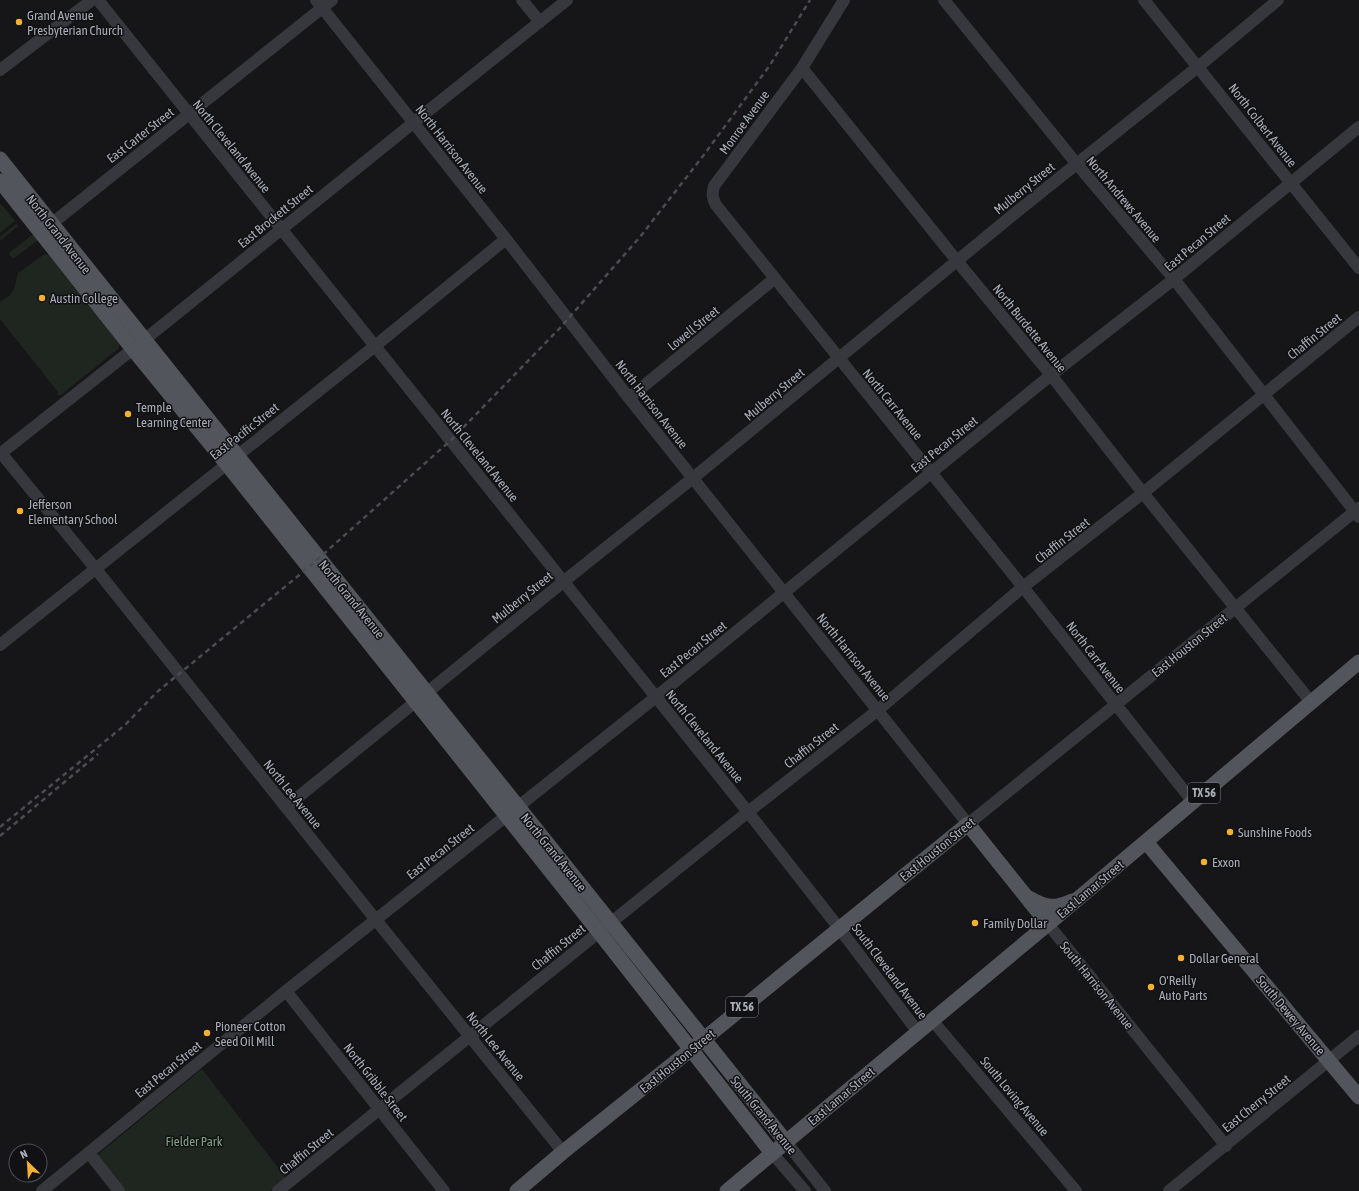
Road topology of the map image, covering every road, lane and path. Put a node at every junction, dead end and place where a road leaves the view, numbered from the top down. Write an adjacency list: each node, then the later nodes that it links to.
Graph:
1 (92, 0): 14 (street)
2 (98, 0): 15 (street, North Cleveland Avenue)
3 (332, 0): 10 (street, East Carter Street)
4 (522, 0): 11 (street)
5 (568, 0): 11 (street, East Brockett Street)
6 (844, 0): 13 (street, Monroe Avenue)
7 (944, 0): 19 (street, North Andrews Avenue)
8 (1144, 0): 12 (street, North Colbert Avenue)
9 (1278, 0): 12 (street, Mulberry Street)
10 (319, 4): 15 (street, East Carter Street); 16 (street, North Harrison Avenue)
11 (540, 22): 16 (street, East Brockett Street)
12 (1199, 66): 19 (street, Mulberry Street); 21 (street, North Colbert Avenue)
13 (802, 68): 22 (street, Monroe Avenue); 26 (street, North Burdette Avenue)
14 (0, 70)
15 (189, 114): 23 (street, East Carter Street); 24 (street, North Cleveland Avenue)
16 (413, 122): 24 (street, East Brockett Street); 25 (street, North Harrison Avenue)
17 (1359, 127): 21 (street, East Pecan Street)
18 (0, 159): 23 (main road, North Grand Avenue)
19 (1076, 163): 26 (street, Mulberry Street); 29 (street, North Andrews Avenue)
20 (0, 181): 23 (main road, North Grand Avenue)
21 (1290, 182): 27 (street, North Colbert Avenue); 29 (street, East Pecan Street)
22 (712, 194): 28 (street, North Carr Avenue)
23 (46, 228): 31 (main road, North Grand Avenue)
24 (282, 229): 31 (street, East Brockett Street); 32 (street, North Cleveland Avenue)
25 (506, 239): 32 (street, East Pacific Street); 36 (street, North Harrison Avenue)
26 (957, 261): 33 (street, Mulberry Street); 34 (street, North Burdette Avenue)
27 (1359, 268)
28 (774, 279): 33 (street, North Carr Avenue); 36 (street, Lowell Street)
29 (1174, 279): 34 (street, East Pecan Street); 35 (street, North Andrews Avenue)
30 (1359, 317): 35 (street, Chaffin Street)
31 (138, 345): 37 (street, East Brockett Street); 38 (main road, North Grand Avenue)
32 (375, 346): 38 (street, East Pacific Street); 44 (street, North Cleveland Avenue)
33 (838, 358): 39 (street, North Carr Avenue); 40 (street, Mulberry Street)
34 (1051, 375): 39 (street, East Pecan Street); 41 (street, North Burdette Avenue)
35 (1263, 396): 41 (street, Chaffin Street); 42 (street, North Andrews Avenue)
36 (629, 398): 40 (street, North Harrison Avenue)
37 (1, 453): 43 (street, North Lee Avenue)
38 (232, 460): 43 (street, East Pacific Street); 50 (main road, North Grand Avenue)
39 (930, 474): 45 (street, North Carr Avenue); 46 (street, East Pecan Street)
40 (693, 478): 44 (street, Mulberry Street); 46 (street, North Harrison Avenue)
41 (1143, 493): 45 (street, Chaffin Street); 47 (street, North Burdette Avenue)
42 (1358, 513): 47 (street, East Houston Street)
43 (95, 568): 48 (street, East Pacific Street); 56 (street, North Lee Avenue)
44 (563, 582): 50 (street, Mulberry Street); 51 (street, North Cleveland Avenue)
45 (1023, 588): 53 (street, North Carr Avenue); 54 (street, Chaffin Street)
46 (784, 593): 51 (street, East Pecan Street); 54 (street, North Harrison Avenue)
47 (1235, 608): 52 (street, North Burdette Avenue); 53 (street, East Houston Street)
48 (0, 645)
49 (1359, 662): 52 (main road, East Lamar Street / TX 56)
50 (421, 696): 56 (street, Mulberry Street); 57 (main road, North Grand Avenue)
51 (656, 697): 57 (street, East Pecan Street); 58 (street, North Cleveland Avenue)
52 (1311, 702): 55 (main road, East Lamar Street / TX 56)
53 (1116, 705): 55 (street, North Carr Avenue); 59 (street, East Houston Street)
54 (878, 710): 58 (street, Chaffin Street); 59 (street, North Harrison Avenue)
55 (1193, 802): 60 (main road, East Lamar Street / TX 56)
56 (286, 807): 63 (street, North Lee Avenue)
57 (512, 811): 63 (street, East Pecan Street); 65 (main road, North Grand Avenue)
58 (748, 812): 65 (street, Chaffin Street); 66 (street, North Cleveland Avenue)
59 (968, 824): 61 (main road, South Harrison Avenue); 66 (main road, East Houston Street / TX 56)
60 (1146, 842): 62 (main road, East Lamar Street / TX 56); 74 (main road, South Dewey Avenue)
61 (1026, 896): 62 (main road); 64 (main road, South Harrison Avenue)
62 (1081, 897): 64 (main road, East Lamar Street / TX 56)
63 (376, 920): 67 (street, East Pecan Street); 70 (street, North Lee Avenue)
64 (1048, 924): 68 (main road, East Lamar Street / TX 56); 78 (street, South Harrison Avenue)
65 (605, 928): 70 (street, Chaffin Street); 72 (main road, North Grand Avenue); 73 (main road, North Grand Avenue)
66 (839, 928): 69 (street, South Cleveland Avenue); 72 (main road, East Houston Street / TX 56)
67 (286, 991): 76 (street, North Gribble Street); 80 (street, East Pecan Street)
68 (932, 1020): 69 (main road, East Lamar Street / TX 56); 92 (street, South Loving Avenue)
69 (918, 1032): 77 (main road, East Lamar Street / TX 56)
70 (470, 1036): 76 (street, Chaffin Street); 79 (street, North Lee Avenue)
71 (1359, 1036): 74 (street, East Cherry Street)
72 (704, 1039): 73 (main road, East Houston Street / TX 56); 77 (main road, South Grand Avenue)
73 (691, 1049): 79 (main road, East Houston Street / TX 56); 81 (main road, South Grand Avenue)
74 (1329, 1060): 75 (main road, South Dewey Avenue); 78 (street, East Cherry Street)
75 (1359, 1097)
76 (380, 1109): 86 (street, Chaffin Street); 87 (street, North Gribble Street)
77 (786, 1142): 81 (main road, East Lamar Street / TX 56); 82 (street, South Grand Avenue)
78 (1226, 1146): 93 (street, East Cherry Street)
79 (563, 1152): 88 (main road, East Houston Street / TX 56)
80 (89, 1153): 84 (street, East Pecan Street); 85 (street)
81 (772, 1153): 83 (street, South Grand Avenue); 89 (main road, East Lamar Street / TX 56)
82 (805, 1166): 83 (street); 91 (street, South Grand Avenue)
83 (792, 1176): 90 (street, South Grand Avenue)
84 (42, 1191)
85 (119, 1191)
86 (278, 1191)
87 (444, 1191)
88 (517, 1191)
89 (727, 1191)
90 (805, 1191)
91 (826, 1191)
92 (1076, 1191)
93 (1169, 1191)

